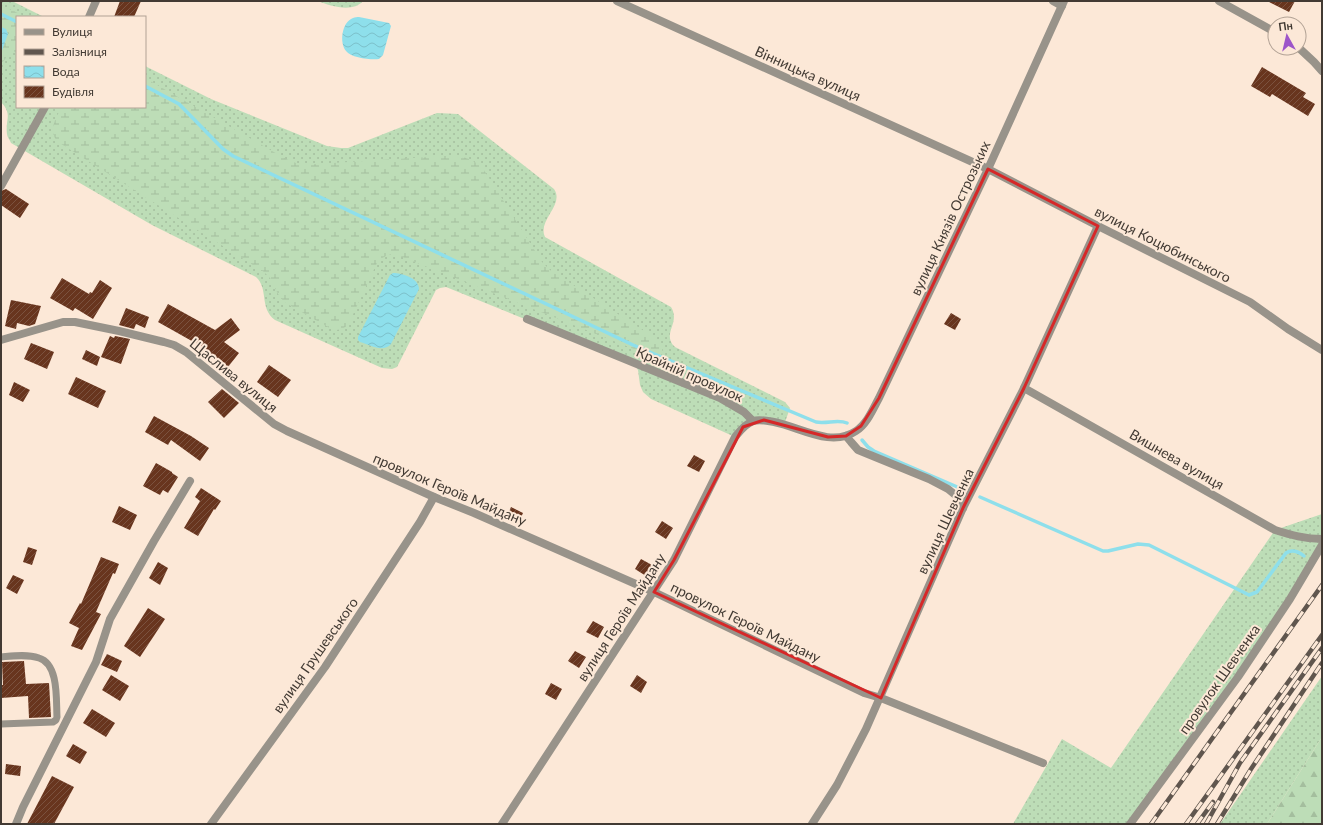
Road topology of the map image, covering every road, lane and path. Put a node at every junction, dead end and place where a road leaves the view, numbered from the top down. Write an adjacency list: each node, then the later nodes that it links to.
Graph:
1 (96, 1): 6 (street)
2 (617, 1): 11 (street, Вінницька вулиця)
3 (1053, 1): 5 (street)
4 (1219, 1): 7 (street)
5 (1063, 3): 11 (street, вулиця Князів Острозьких)
6 (90, 16)
7 (1267, 28)
8 (1307, 55): 9 (street)
9 (1322, 71)
10 (44, 108): 12 (street)
11 (988, 169): 13 (street, вулиця Коцюбинського); 20 (street, вулиця Князів Острозьких)
12 (1, 186)
13 (1098, 226): 16 (street, вулиця Коцюбинського); 17 (street, вулиця Шевченка)
14 (527, 319): 18 (street, Крайній провулок)
15 (1, 340): 19 (street, Щаслива вулиця)
16 (1322, 350)
17 (1024, 388): 23 (street, вулиця Шевченка); 24 (street, Вишнева вулиця)
18 (753, 421): 20 (street); 26 (street, вулиця Героїв Майдану)
19 (287, 431): 22 (street, провулок Героїв Майдану)
20 (846, 436): 23 (street)
21 (190, 481): 31 (street)
22 (434, 497): 26 (street, провулок Героїв Майдану); 32 (street, вулиця Грушевського)
23 (963, 508): 28 (street, вулиця Шевченка)
24 (1322, 540)
25 (1322, 545): 35 (street, провулок Шевченка)
26 (654, 592): 28 (street, провулок Героїв Майдану); 33 (street, вулиця Героїв Майдану)
27 (1, 657): 29 (lane)
28 (880, 698): 30 (street, провулок Героїв Майдану); 34 (street, вулиця Шевченка)
29 (1, 724)
30 (1043, 763)
31 (16, 824)
32 (211, 824)
33 (502, 824)
34 (812, 824)
35 (1130, 824)

